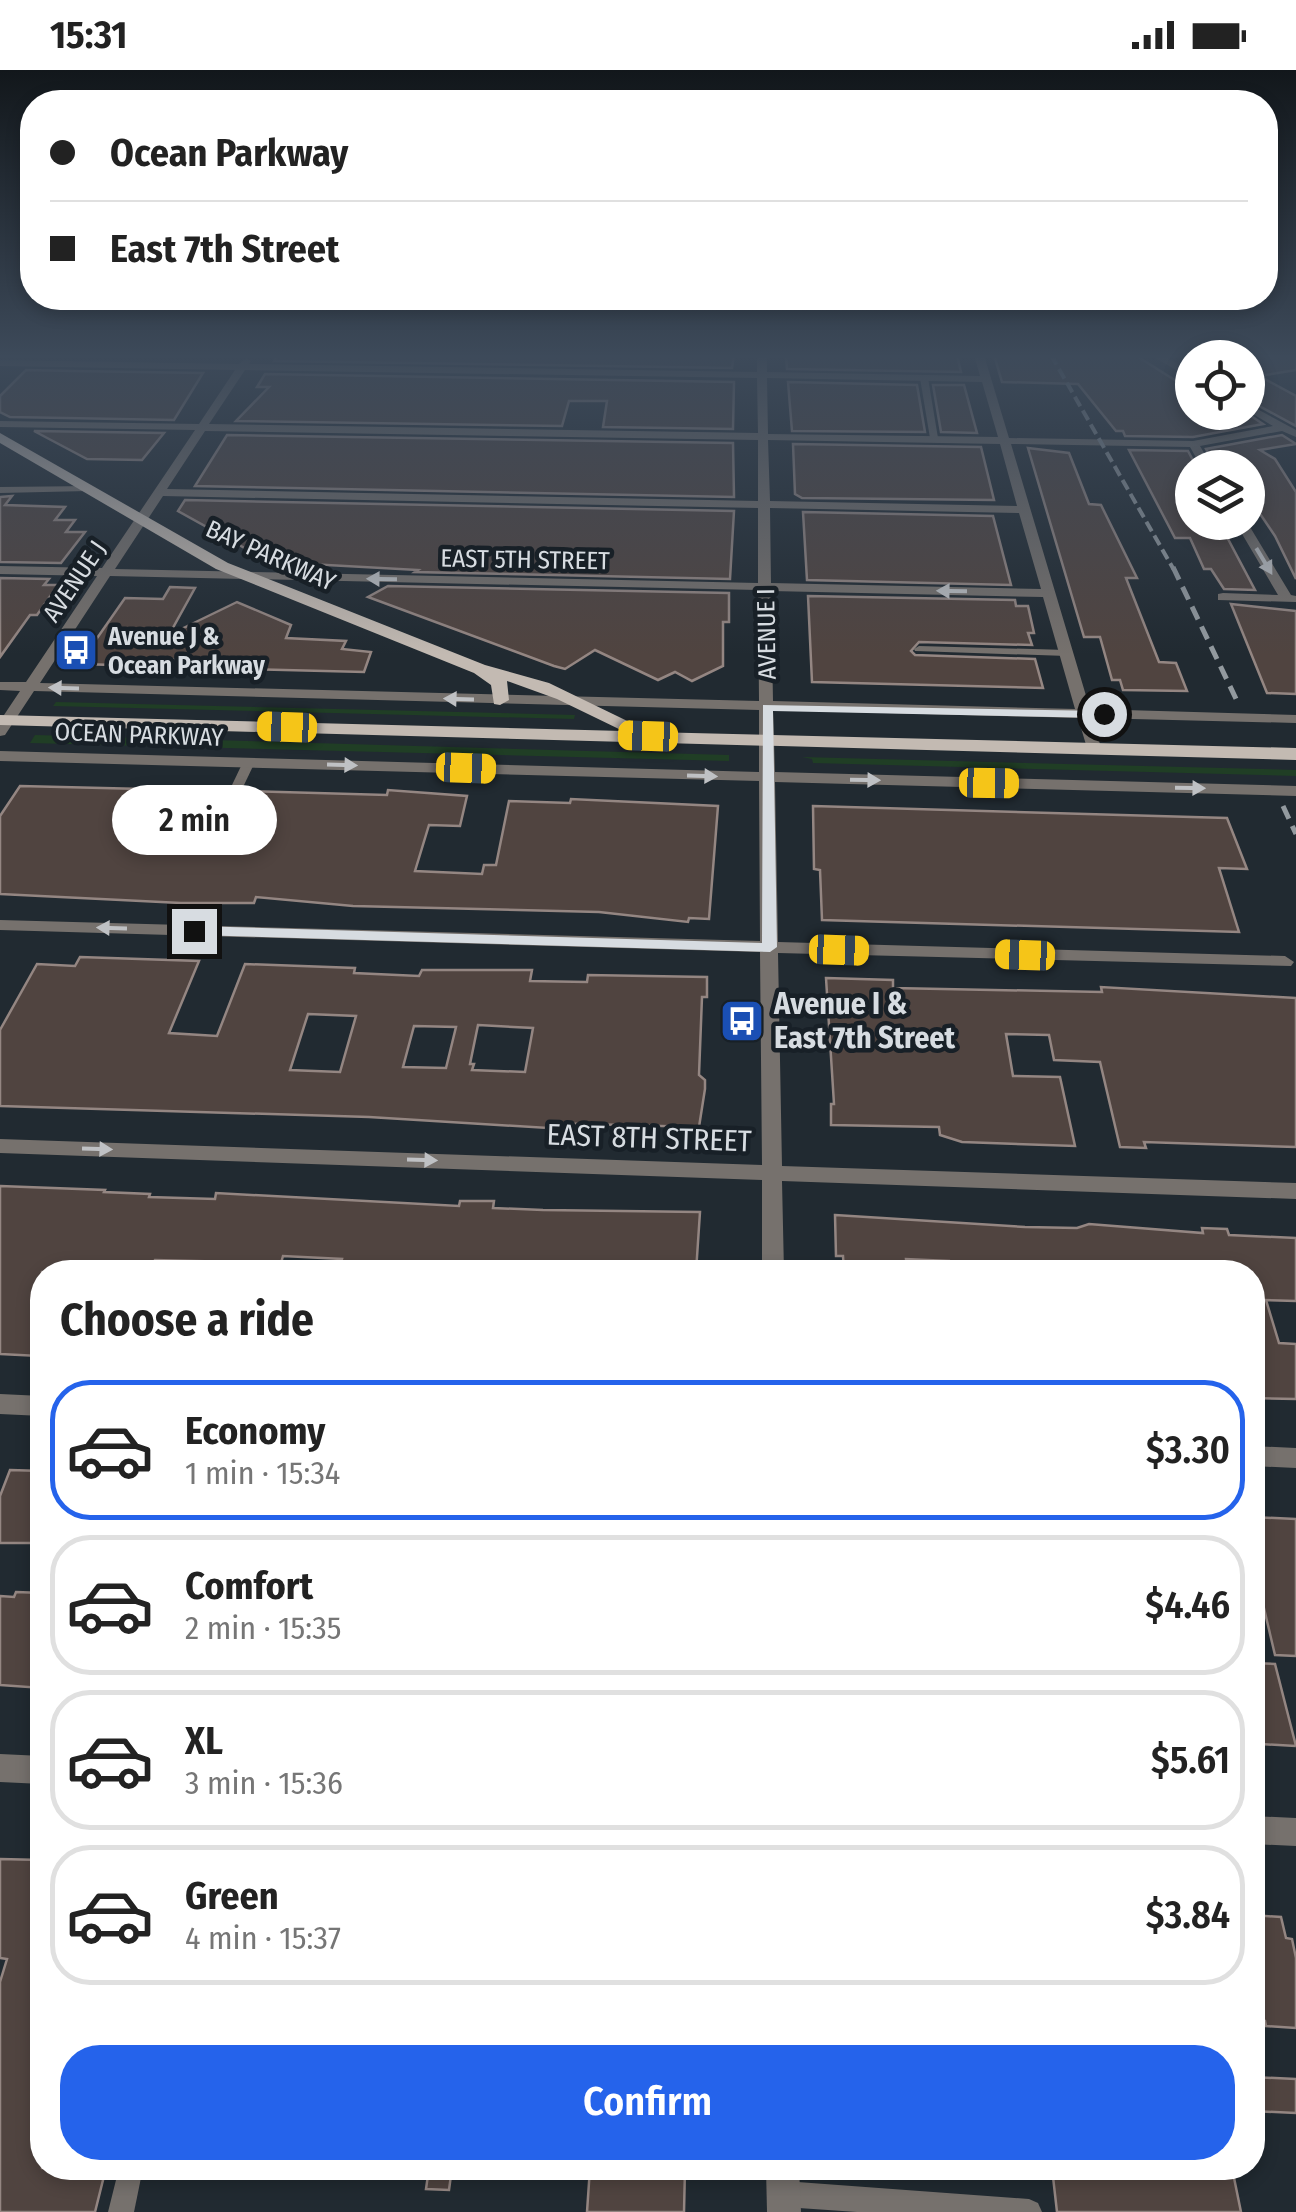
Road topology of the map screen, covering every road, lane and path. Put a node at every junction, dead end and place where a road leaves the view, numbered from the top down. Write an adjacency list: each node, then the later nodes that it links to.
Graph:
1 (31, 455): 5 (main road, BAY PARKWAY)
2 (184, 455): 7 (street, AVENUE J)
3 (763, 455): 8 (street, AVENUE I)
4 (1008, 455): 9 (street)
5 (88, 488): 6 (street); 10 (main road, BAY PARKWAY)
6 (0, 490)
7 (160, 492): 8 (street); 10 (street, AVENUE J)
8 (764, 505): 9 (street); 15 (street, AVENUE I)
9 (1024, 510): 16 (street)
10 (142, 520): 13 (street, AVENUE J); 14 (main road, BAY PARKWAY)
11 (1253, 540): 18 (street, one-way to 18)
12 (0, 570): 13 (street, EAST 5TH STREET)
13 (107, 572): 14 (street, EAST 5TH STREET); 23 (street, AVENUE J)
14 (245, 575): 15 (street, EAST 5TH STREET, one-way to 14); 21 (main road, BAY PARKWAY)
15 (765, 588): 16 (street, EAST 5TH STREET, one-way to 15); 26 (street, AVENUE I)
16 (1049, 593): 20 (street)
17 (1223, 597): 18 (street)
18 (1292, 599)
19 (919, 649): 20 (lane)
20 (1066, 653): 27 (street)
21 (480, 669): 24 (main road); 25 (main road, BAY PARKWAY)
22 (0, 686): 23 (street, OCEAN PARKWAY)
23 (30, 688): 24 (street, OCEAN PARKWAY, one-way to 23); 29 (street, AVENUE J)
24 (500, 700): 25 (street, OCEAN PARKWAY)
25 (582, 702): 26 (street, OCEAN PARKWAY); 30 (main road, BAY PARKWAY)
26 (767, 707): 27 (street, OCEAN PARKWAY); 31 (street, AVENUE I)
27 (1084, 714): 28 (street, OCEAN PARKWAY); 32 (street)
28 (1296, 718)
29 (3, 724): 30 (main road, OCEAN PARKWAY)
30 (648, 736): 31 (main road, OCEAN PARKWAY)
31 (767, 740): 32 (main road, OCEAN PARKWAY); 36 (street, AVENUE I)
32 (1094, 748): 33 (main road, OCEAN PARKWAY)
33 (1296, 754)
34 (0, 756): 35 (street, OCEAN PARKWAY)
35 (248, 762): 36 (street, OCEAN PARKWAY, one-way to 36); 38 (lane)
36 (768, 778): 37 (street, OCEAN PARKWAY, one-way to 37); 40 (street, AVENUE I)
37 (1296, 791)
38 (216, 831)
39 (0, 925): 40 (street, one-way to 39)
40 (770, 947): 41 (street); 43 (street, AVENUE I)
41 (1285, 962)
42 (0, 1146): 43 (street, EAST 8TH STREET, one-way to 43)
43 (772, 1172): 44 (street, EAST 8TH STREET); 45 (street, AVENUE I)
44 (1296, 1191)
45 (774, 1260)
46 (0, 1404): 47 (street)
47 (30, 1405)
48 (1265, 1457): 49 (street)
49 (1296, 1458)
50 (0, 1768): 51 (street)
51 (30, 1769)
52 (1265, 1831): 53 (street)
53 (1296, 1832)
54 (128, 2180): 57 (lane)
55 (784, 2191): 56 (lane)
56 (903, 2207): 58 (lane)
57 (121, 2212)
58 (1028, 2212)

